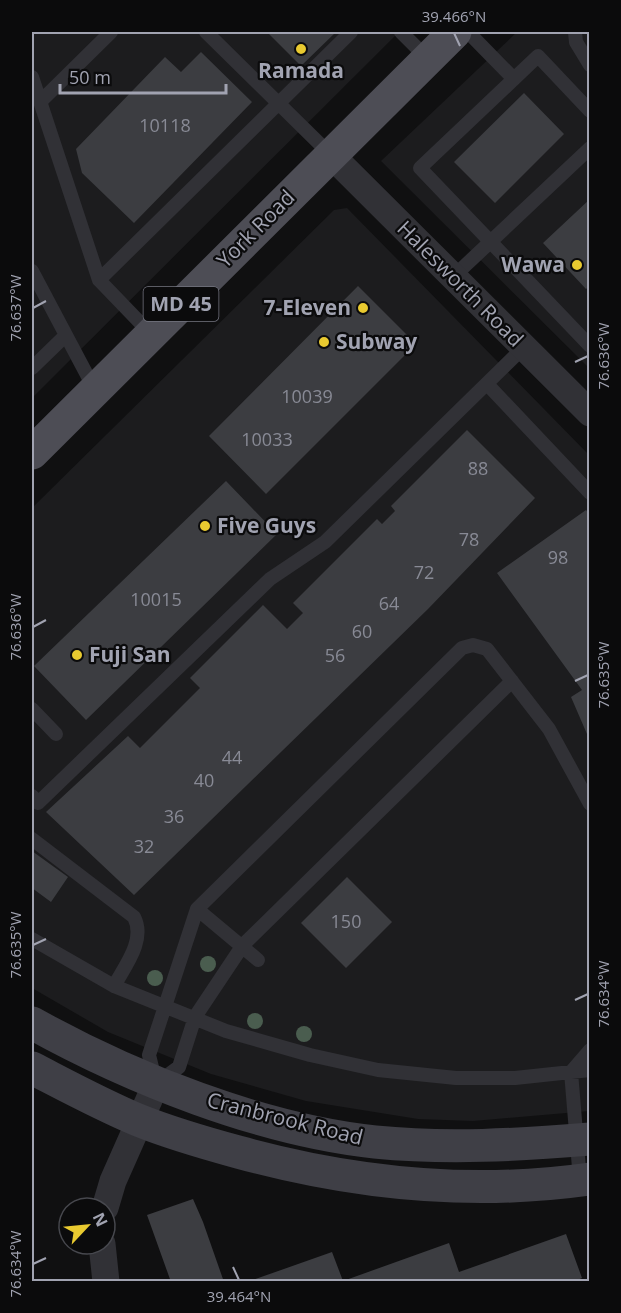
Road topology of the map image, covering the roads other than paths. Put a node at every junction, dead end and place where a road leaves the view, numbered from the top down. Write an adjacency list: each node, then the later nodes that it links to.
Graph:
1 (111, 32): 12 (lane)
2 (206, 32): 13 (lane)
3 (351, 32): 13 (lane)
4 (400, 32): 8 (lane)
5 (455, 32): 8 (main road, York Road / MD 45)
6 (468, 32): 11 (lane)
7 (574, 32): 9 (lane)
8 (428, 59): 16 (main road, York Road / MD 45)
9 (588, 61)
10 (32, 77): 12 (lane)
11 (514, 79): 14 (lane); 17 (lane)
12 (40, 102): 20 (lane)
13 (279, 103): 16 (lane); 20 (lane)
14 (590, 111)
15 (590, 148): 17 (lane)
16 (331, 155): 19 (street, Halesworth Road); 21 (main road, York Road / MD 45)
17 (490, 242): 19 (lane); 23 (lane)
18 (32, 271): 22 (lane)
19 (453, 277): 24 (street, Halesworth Road)
20 (99, 280): 21 (lane)
21 (151, 334): 27 (main road, York Road / MD 45)
22 (64, 337): 25 (lane); 27 (lane)
23 (590, 346)
24 (524, 348): 26 (lane); 28 (street, Halesworth Road)
25 (32, 369)
26 (488, 384): 30 (lane); 34 (lane)
27 (95, 390): 29 (main road, York Road / MD 45)
28 (590, 413)
29 (32, 453)
30 (590, 493)
31 (512, 681): 35 (lane); 37 (lane); 39 (lane)
32 (32, 709): 33 (lane)
33 (56, 734)
34 (32, 796)
35 (590, 804)
36 (32, 839): 41 (lane)
37 (197, 909): 39 (lane); 42 (lane)
38 (32, 939): 41 (lane)
39 (243, 945): 40 (lane); 43 (lane)
40 (258, 960)
41 (114, 986): 42 (lane)
42 (164, 1006): 43 (lane); 49 (lane)
43 (195, 1017): 48 (lane); 49 (lane)
44 (32, 1023): 49 (street, Cranbrook Road)
45 (590, 1050): 48 (lane)
46 (32, 1068): 50 (street, Cranbrook Road)
47 (590, 1070): 48 (lane)
48 (571, 1072): 51 (lane)
49 (156, 1083): 50 (street); 51 (street, Cranbrook Road)
50 (139, 1120): 52 (street, Cranbrook Road); 53 (street)
51 (583, 1139): 52 (lane)
52 (585, 1180)
53 (109, 1196)
54 (103, 1256): 55 (street)
55 (106, 1281)

